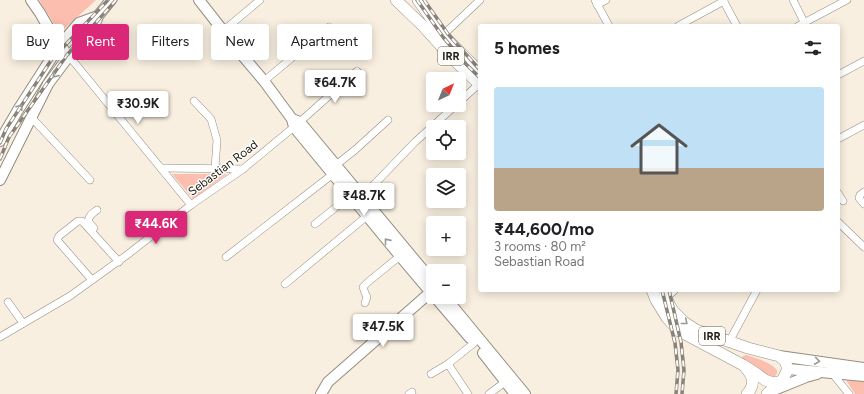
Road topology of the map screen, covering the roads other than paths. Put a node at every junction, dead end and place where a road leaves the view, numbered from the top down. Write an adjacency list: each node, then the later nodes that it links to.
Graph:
1 (31, 0): 16 (main road)
2 (111, 0): 15 (main road)
3 (199, 0): 17 (main road)
4 (260, 0): 18 (street)
5 (396, 0): 23 (main road, IRR)
6 (401, 0): 23 (main road, IRR)
7 (411, 0): 24 (main road, IRR)
8 (418, 0): 24 (main road, IRR)
9 (480, 0): 24 (street)
10 (606, 0): 14 (street)
11 (793, 0): 22 (street)
12 (847, 0): 22 (street)
13 (723, 1): 20 (street); 21 (street)
14 (596, 2): 19 (street)
15 (98, 16): 25 (main road); 27 (main road)
16 (46, 24)
17 (218, 24)
18 (231, 24)
19 (608, 24)
20 (682, 24)
21 (736, 24)
22 (801, 24)
23 (423, 26): 36 (main road, IRR)
24 (443, 35): 32 (main road, IRR)
25 (64, 40)
26 (64, 51): 27 (main road)
27 (69, 56): 41 (main road, one-way to 41); 47 (street)
28 (50, 60): 46 (main road, one-way to 28)
29 (247, 60): 35 (main road)
30 (290, 60): 35 (street)
31 (864, 62): 34 (street)
32 (478, 70)
33 (357, 71): 43 (street, Sebastian Road)
34 (840, 74)
35 (264, 81): 43 (main road)
36 (478, 82)
37 (478, 86): 38 (street)
38 (466, 96)
39 (194, 102): 48 (street)
40 (448, 112): 56 (street)
41 (31, 117): 51 (main road); 52 (street)
42 (388, 120): 50 (street)
43 (295, 123): 49 (street, Sebastian Road); 50 (main road)
44 (864, 125): 45 (street)
45 (840, 138)
46 (0, 141)
47 (161, 168): 48 (street); 59 (street)
48 (215, 168): 49 (street)
49 (243, 169): 59 (street, Sebastian Road)
50 (334, 169): 54 (main road); 56 (main road); 66 (street)
51 (0, 180)
52 (90, 180)
53 (864, 192): 58 (street)
54 (350, 196): 61 (main road); 62 (street)
55 (840, 196): 57 (street)
56 (362, 197): 69 (main road)
57 (843, 201)
58 (864, 204)
59 (191, 205): 67 (street, Sebastian Road)
60 (97, 210): 67 (street)
61 (367, 216): 65 (main road, one-way to 61); 70 (street)
62 (315, 224)
63 (840, 224): 64 (street)
64 (864, 247)
65 (400, 256): 71 (main road); 77 (street)
66 (226, 257)
67 (120, 261): 68 (street, Sebastian Road); 68 (street)
68 (92, 280): 80 (street, Sebastian Road)
69 (426, 282)
70 (285, 284)
71 (426, 284)
72 (653, 292): 86 (main road, IRR)
73 (756, 292): 82 (street)
74 (665, 294): 82 (main road, IRR, one-way to 82)
75 (426, 297): 95 (main road)
76 (8, 302): 80 (street)
77 (365, 303)
78 (443, 304): 83 (main road)
79 (451, 304): 99 (main road)
80 (23, 323): 81 (street, Sebastian Road)
81 (0, 337)
82 (729, 342): 84 (main road, IRR)
83 (474, 343): 85 (street); 93 (main road)
84 (779, 356): 87 (main road, one-way to 87); 88 (main road)
85 (448, 364): 90 (street); 96 (street)
86 (743, 365): 92 (main road, IRR); 100 (main road)
87 (864, 368)
88 (788, 369): 89 (main road); 92 (main road)
89 (827, 372): 91 (main road); 94 (main road); 101 (street)
90 (431, 374)
91 (864, 376)
92 (782, 381): 94 (main road)
93 (505, 382): 97 (street); 98 (main road)
94 (769, 393)
95 (321, 394)
96 (468, 394)
97 (489, 394)
98 (515, 394)
99 (526, 394)
100 (747, 394)
101 (849, 394)

